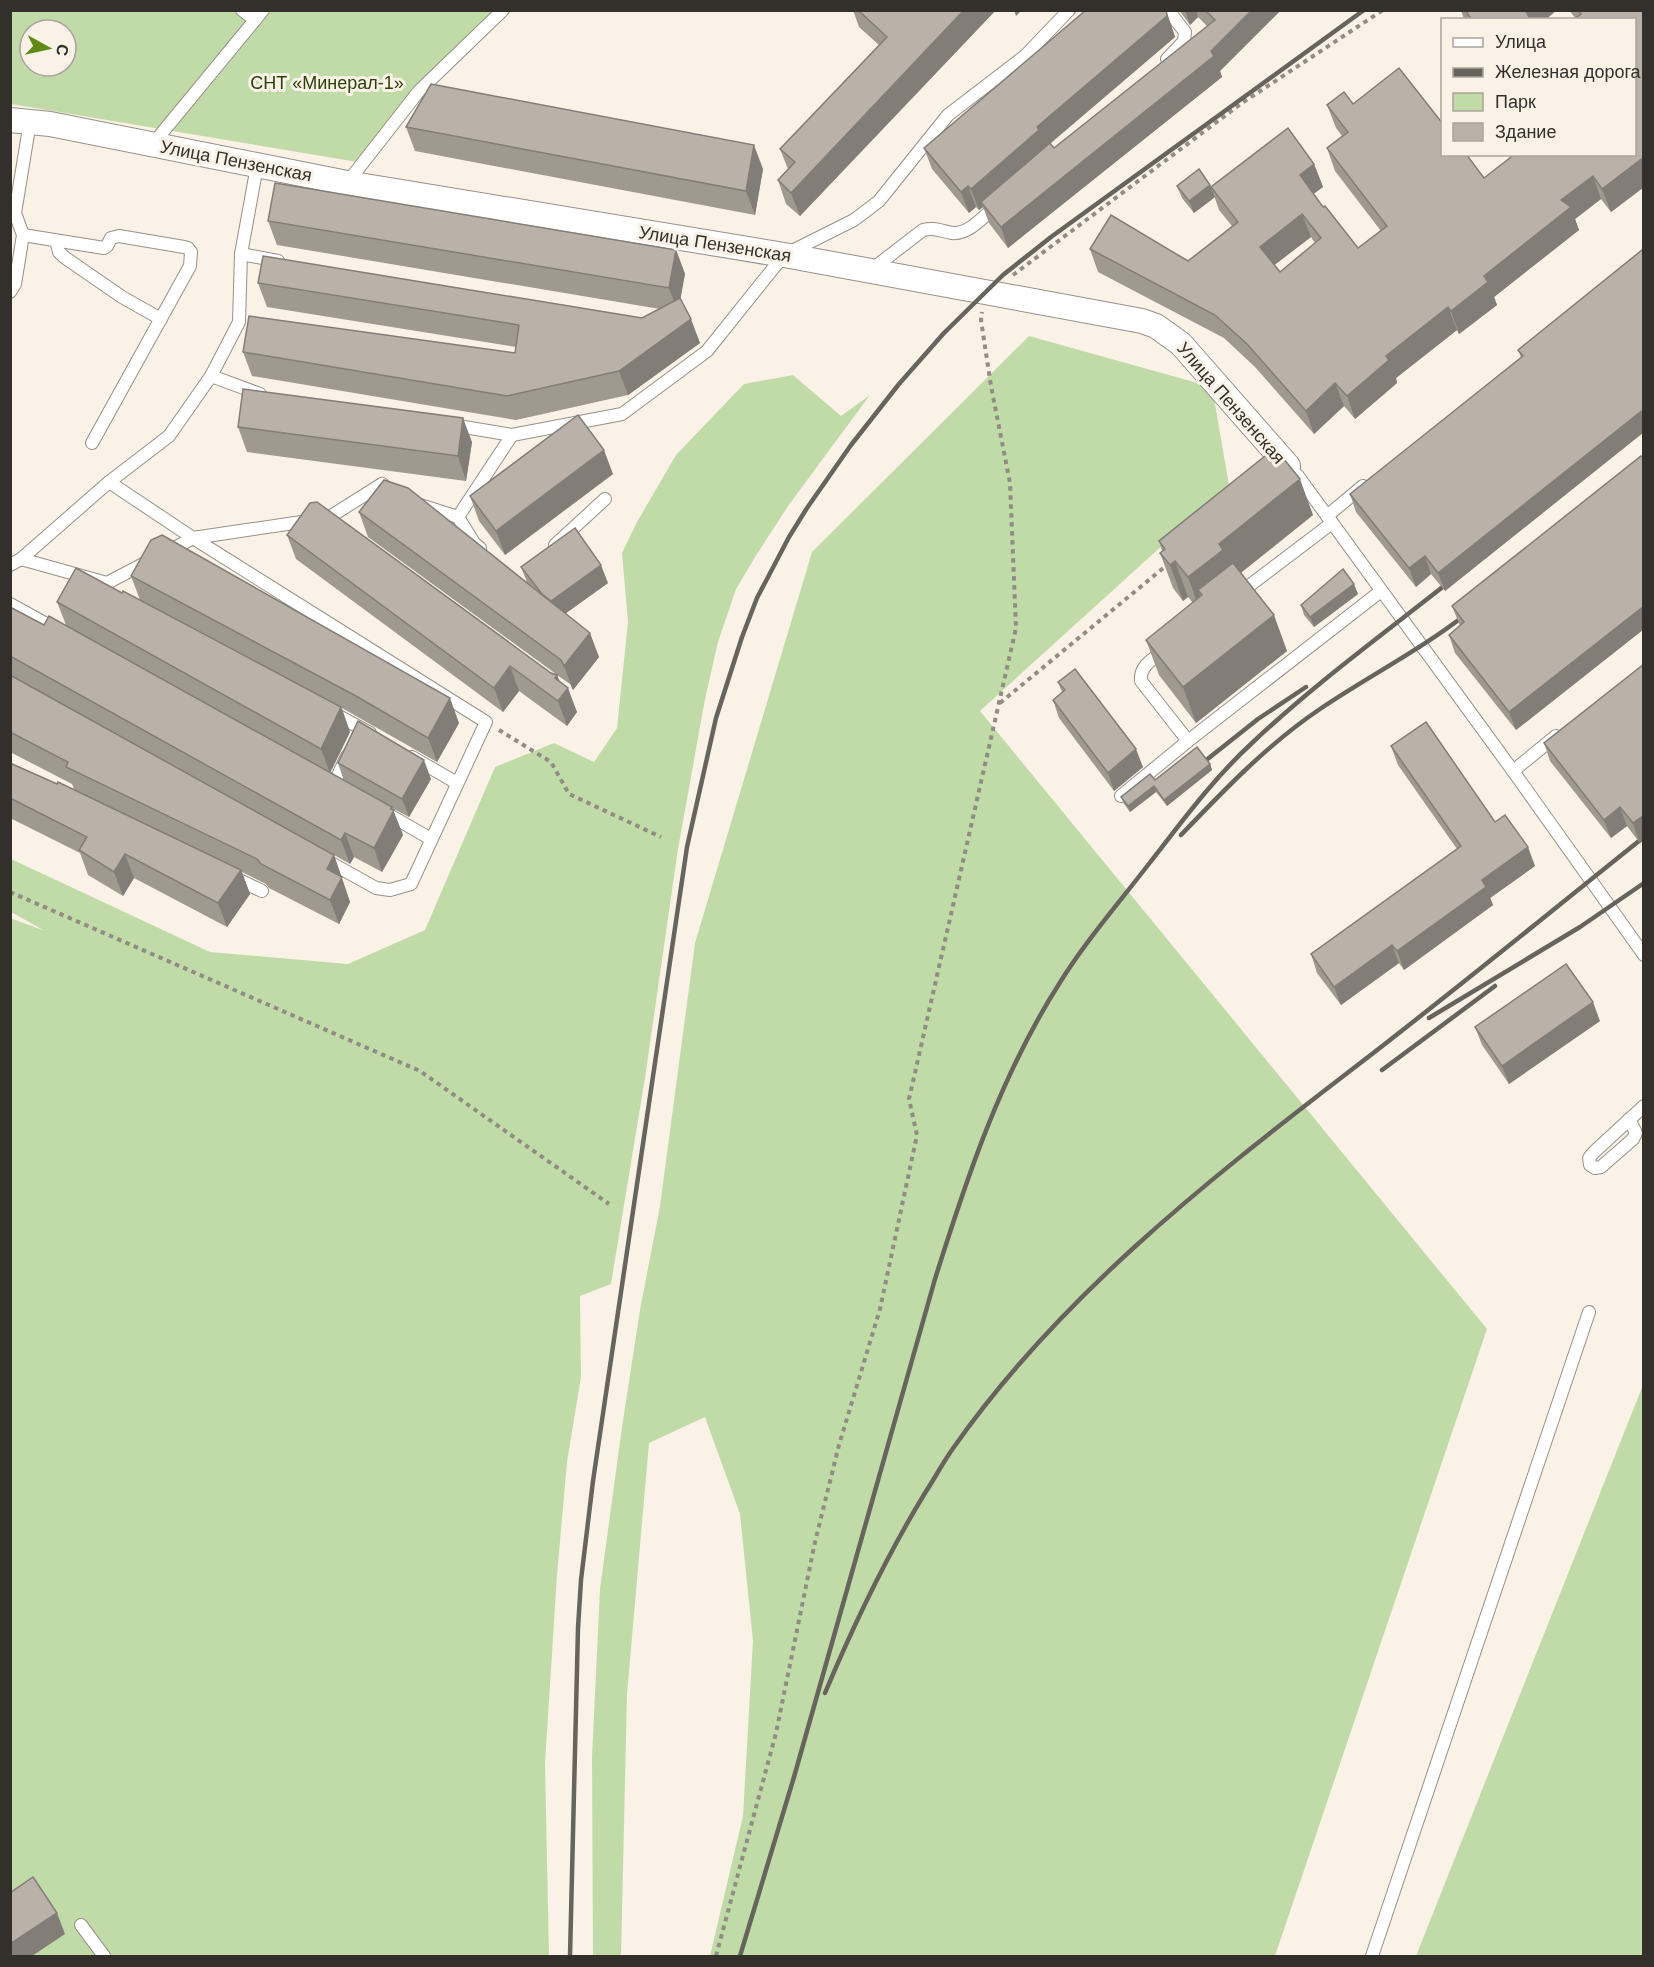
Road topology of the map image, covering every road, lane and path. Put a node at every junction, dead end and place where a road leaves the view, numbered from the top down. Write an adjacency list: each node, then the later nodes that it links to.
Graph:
1 (242, 10): 6 (lane)
2 (503, 10): 11 (lane)
3 (1069, 10): 16 (lane)
4 (1168, 10): 7 (lane)
5 (1383, 10): 20 (path)
6 (259, 15): 9 (lane)
7 (1160, 65)
8 (20, 121): 9 (street, Улица Пензенская); 13 (lane)
9 (152, 145): 10 (street, Улица Пензенская)
10 (257, 166): 11 (street, Улица Пензенская); 15 (lane)
11 (347, 183): 16 (street, Улица Пензенская)
12 (1008, 196): 18 (lane)
13 (23, 235): 14 (lane); 19 (lane)
14 (57, 240): 21 (lane); 21 (lane)
15 (241, 254): 17 (lane); 22 (lane)
16 (784, 255): 18 (street, Улица Пензенская); 25 (lane)
17 (287, 262)
18 (870, 271): 20 (street, Улица Пензенская)
19 (10, 292)
20 (990, 293): 27 (street, Улица Пензенская); 44 (path)
21 (161, 319): 26 (lane)
22 (211, 376): 23 (lane); 29 (lane)
23 (270, 396)
24 (443, 424): 25 (lane)
25 (513, 435): 32 (lane)
26 (92, 443)
27 (1288, 466): 30 (street, Улица Пензенская); 33 (lane)
28 (1374, 478): 33 (lane)
29 (109, 482): 34 (lane); 37 (lane)
30 (1264, 485)
31 (605, 499): 35 (lane)
32 (458, 517): 34 (lane); 36 (lane)
33 (1329, 519): 39 (lane); 41 (lane)
34 (193, 538): 37 (lane); 46 (lane)
35 (546, 552)
36 (490, 556)
37 (16, 562)
38 (1169, 563): 44 (path)
39 (1381, 591): 50 (lane); 52 (lane)
40 (10, 604): 42 (lane)
41 (1223, 606)
42 (73, 639)
43 (1178, 640): 50 (lane)
44 (999, 704): 70 (path)
45 (320, 706): 48 (lane)
46 (486, 722): 54 (lane); 57 (path)
47 (1569, 726): 52 (lane)
48 (356, 737): 49 (lane); 53 (lane)
49 (380, 739)
50 (1188, 741): 55 (lane)
51 (399, 750): 54 (lane)
52 (1513, 771): 63 (lane)
53 (322, 778)
54 (457, 783): 58 (lane)
55 (1121, 796)
56 (373, 806): 58 (lane)
57 (662, 837)
58 (430, 839): 59 (lane)
59 (313, 853)
60 (220, 871): 61 (lane)
61 (262, 891)
62 (10, 892): 66 (path)
63 (1644, 954)
64 (1644, 1106): 65 (lane)
65 (1629, 1119)
66 (609, 1204)
67 (1589, 1312): 71 (lane)
68 (81, 1925): 69 (lane)
69 (104, 1956)
70 (716, 1956)
71 (1372, 1956)

